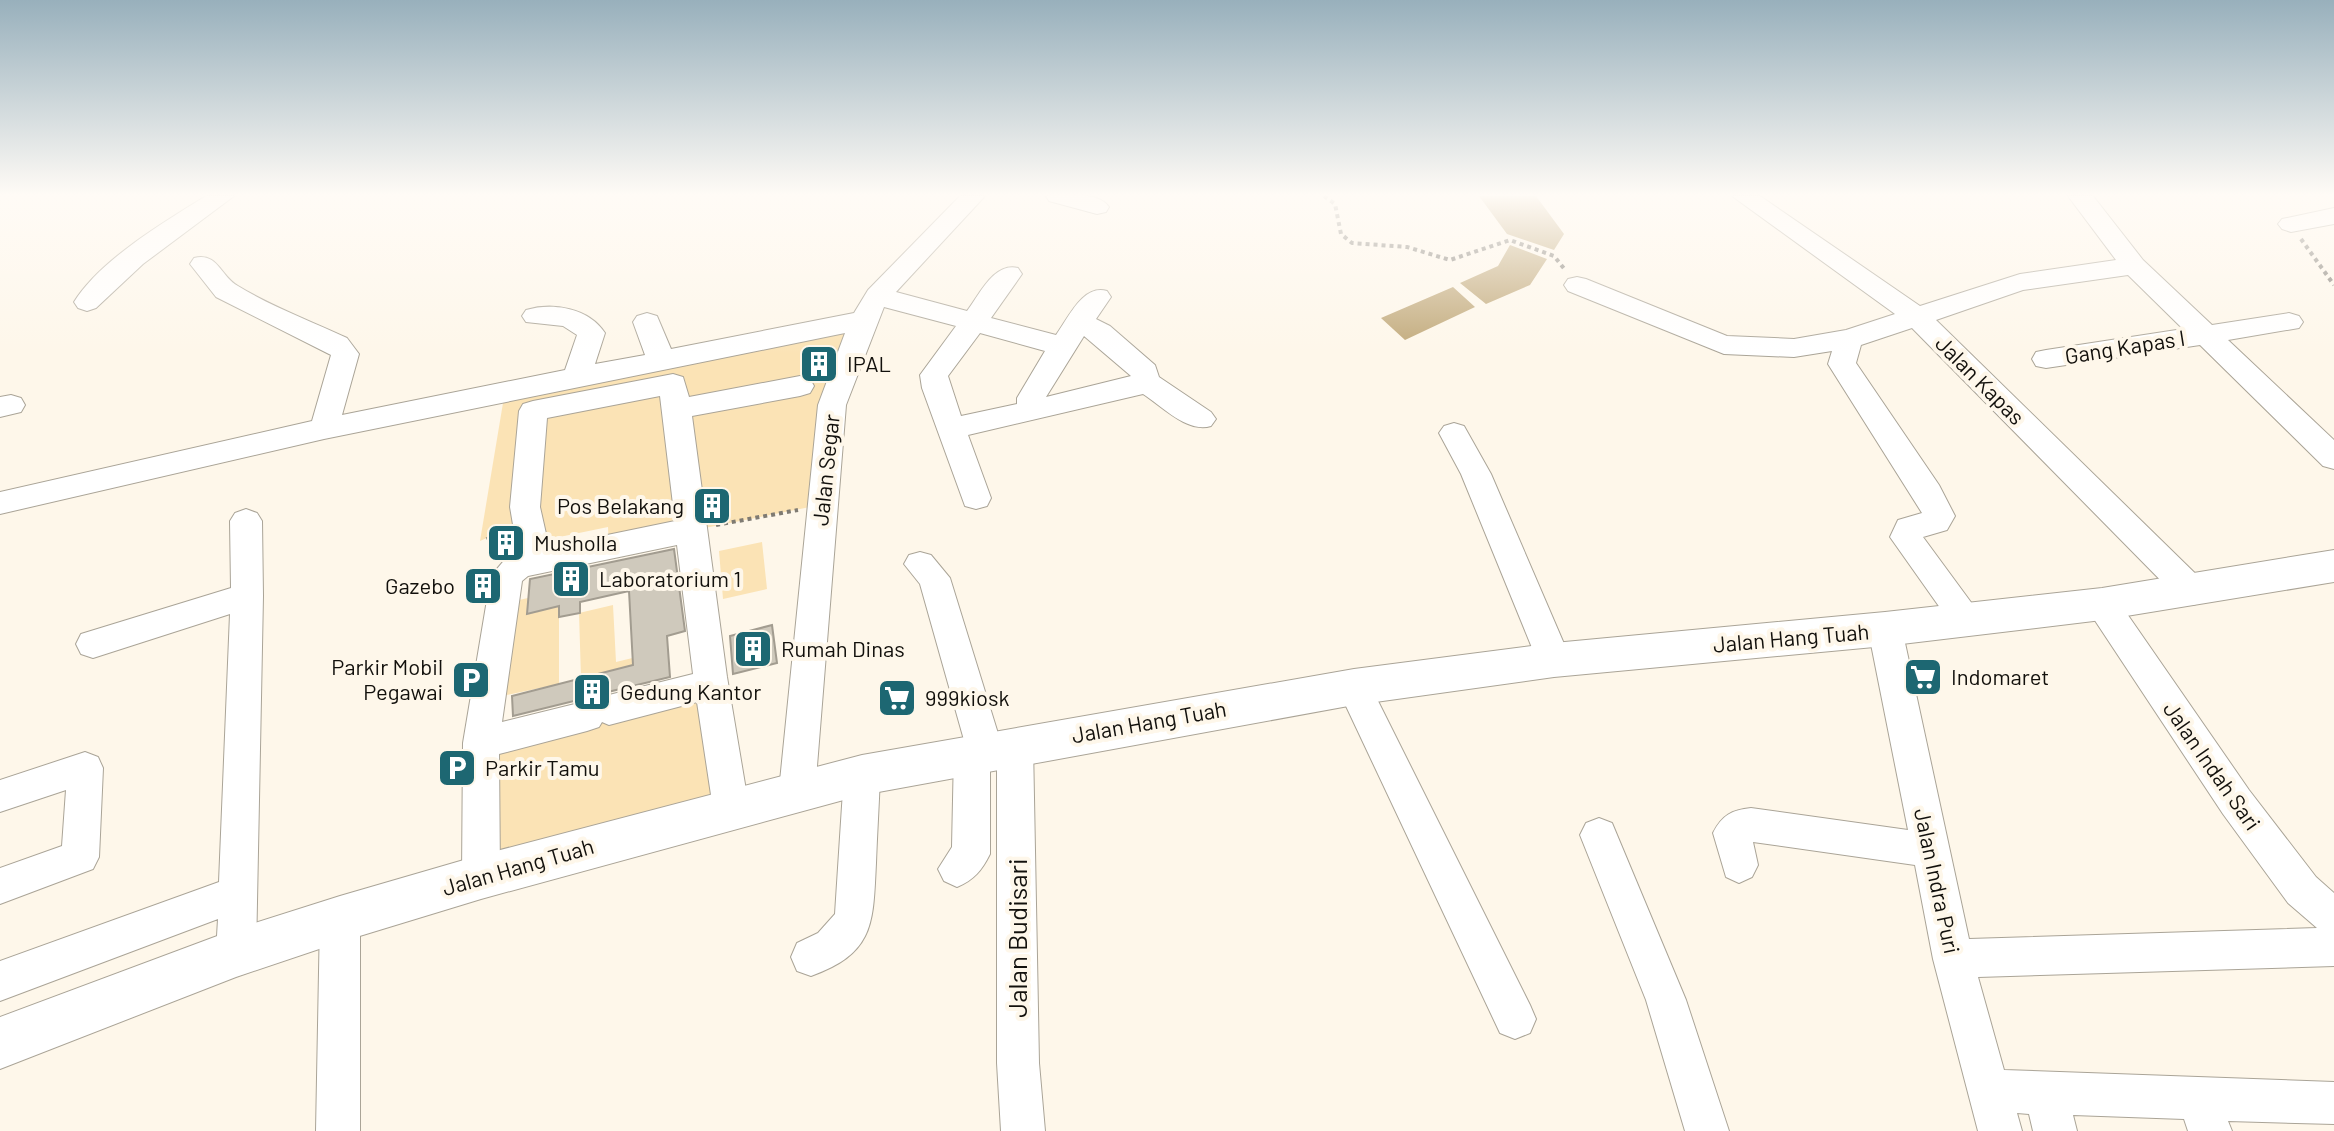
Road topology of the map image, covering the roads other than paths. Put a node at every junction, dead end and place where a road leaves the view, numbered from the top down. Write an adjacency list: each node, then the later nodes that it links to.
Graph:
1 (147, 249): 10 (street)
2 (924, 249): 11 (street, Jalan Segar)
3 (1820, 249): 12 (street, Jalan Kapas)
4 (2121, 249): 6 (street)
5 (203, 264): 29 (street)
6 (2134, 266): 12 (street); 18 (street)
7 (1009, 274): 15 (street)
8 (1577, 285): 19 (street)
9 (1098, 297): 17 (street)
10 (87, 302)
11 (870, 308): 15 (street); 22 (street); 52 (street, Jalan Segar)
12 (1915, 315): 19 (street); 40 (street, Jalan Kapas)
13 (536, 316): 23 (street)
14 (647, 322): 22 (street)
15 (973, 322): 20 (street); 30 (street)
16 (2289, 322): 18 (street, Gang Kapas I)
17 (1080, 323): 20 (street); 24 (street)
18 (2203, 334): 21 (street, Gang Kapas I); 32 (street)
19 (1849, 339): 43 (street)
20 (1062, 346): 26 (street)
21 (2046, 359)
22 (661, 361): 23 (street)
23 (577, 378): 29 (street)
24 (1145, 381): 26 (street); 28 (street)
25 (800, 386): 27 (street)
26 (1031, 408): 30 (street)
27 (676, 409): 36 (street); 37 (street)
28 (1201, 419)
29 (324, 429): 34 (street)
30 (951, 429): 33 (street)
31 (1454, 433): 46 (street)
32 (2334, 458)
33 (976, 498)
34 (0, 503)
35 (246, 521): 41 (street)
36 (690, 530): 37 (street); 47 (street)
37 (536, 563): 49 (street)
38 (920, 564): 50 (street)
39 (2334, 566): 40 (main road, Jalan Hang Tuah)
40 (2193, 592): 42 (main road, Jalan Hang Tuah)
41 (247, 596): 45 (street); 61 (street)
42 (2102, 604): 43 (main road, Jalan Hang Tuah); 62 (street, Jalan Indah Sari)
43 (1967, 620): 44 (main road, Jalan Hang Tuah)
44 (1885, 629): 46 (main road, Jalan Hang Tuah); 56 (street, Jalan Indra Puri)
45 (93, 644)
46 (1554, 660): 48 (main road, Jalan Hang Tuah)
47 (711, 684): 49 (street); 54 (street)
48 (1354, 687): 50 (main road, Jalan Hang Tuah); 69 (street)
49 (481, 743): 59 (street)
50 (991, 749): 51 (main road, Jalan Hang Tuah); 58 (street); 76 (street, Jalan Budisari)
51 (862, 775): 52 (main road, Jalan Hang Tuah); 66 (street)
52 (797, 791): 54 (main road, Jalan Hang Tuah)
53 (0, 796): 60 (street)
54 (731, 808): 59 (main road, Jalan Hang Tuah)
55 (1599, 835): 77 (street)
56 (1929, 850): 57 (street); 67 (street, Jalan Indra Puri)
57 (1739, 865)
58 (957, 869)
59 (481, 877): 63 (main road, Jalan Hang Tuah)
60 (0, 886)
61 (238, 893): 65 (street); 68 (street)
62 (2334, 918)
63 (340, 919): 65 (main road, Jalan Hang Tuah); 75 (street)
64 (2334, 947): 67 (street)
65 (236, 953): 70 (main road, Jalan Hang Tuah)
66 (811, 957)
67 (1953, 959): 72 (street, Jalan Indra Puri)
68 (0, 981)
69 (1515, 1019)
70 (0, 1043)
71 (2334, 1103): 74 (street)
72 (1996, 1111): 73 (street)
73 (2051, 1113): 74 (street)
74 (2204, 1115)
75 (338, 1131)
76 (1023, 1131)
77 (1707, 1131)

